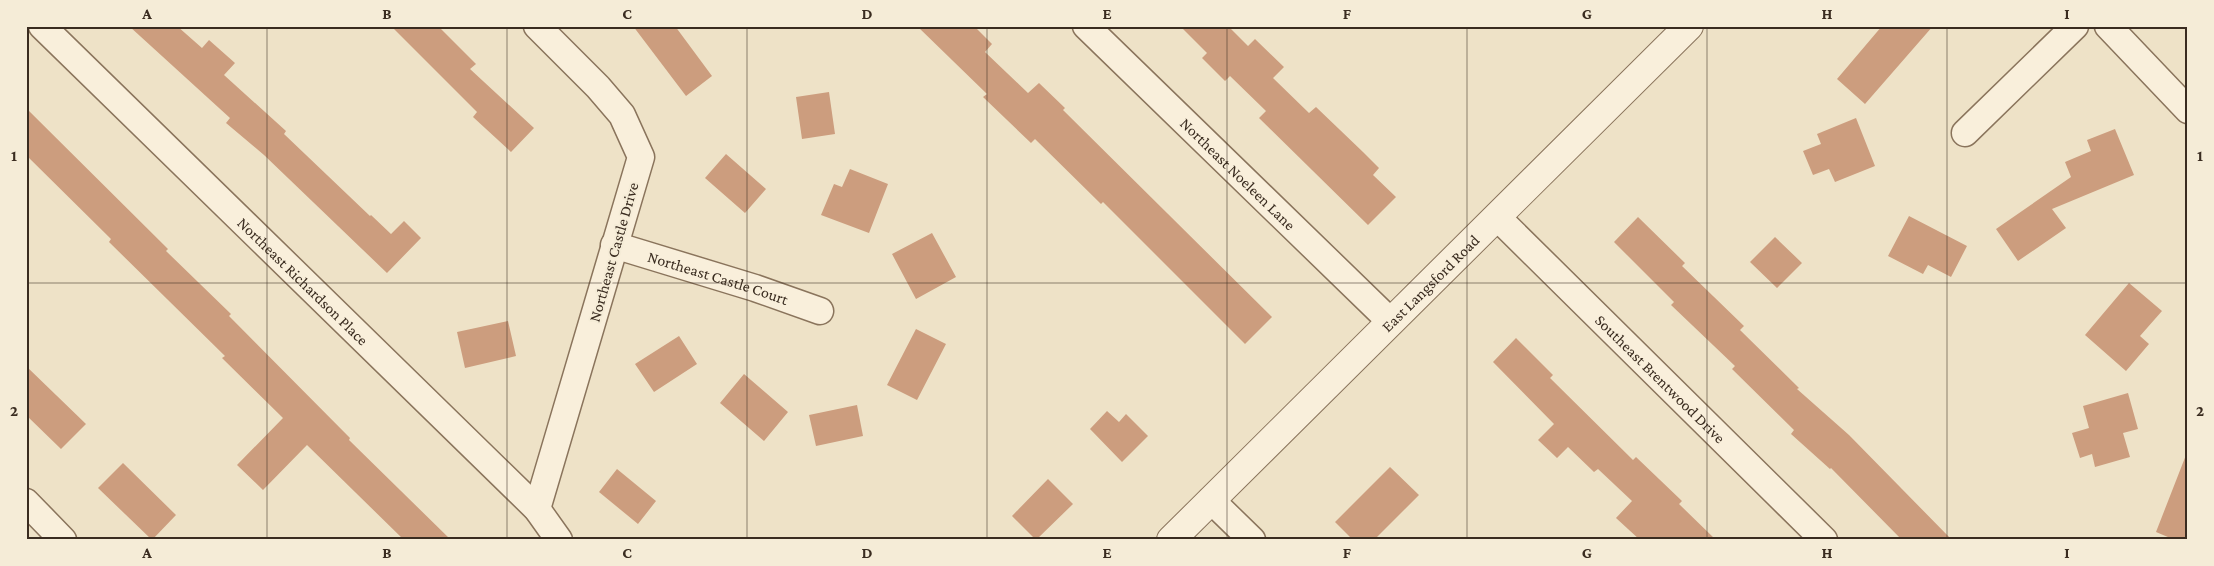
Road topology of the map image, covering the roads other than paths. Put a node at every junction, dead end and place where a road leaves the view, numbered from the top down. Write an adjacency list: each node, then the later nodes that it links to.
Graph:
1 (42, 26): 15 (street, Northeast Richardson Place)
2 (537, 26): 10 (street, Northeast Castle Drive)
3 (1086, 26): 12 (street, Northeast Noeleen Lane)
4 (1689, 26): 9 (street, East Langsford Road)
5 (2075, 26): 8 (street)
6 (2108, 26): 7 (street)
7 (2188, 110)
8 (1965, 133)
9 (1497, 217): 12 (street, East Langsford Road); 20 (street, Southeast Brentwood Drive)
10 (614, 245): 11 (street, Northeast Castle Court); 15 (street, Northeast Castle Drive)
11 (820, 311)
12 (1391, 322): 13 (street, East Langsford Road)
13 (1211, 500): 18 (street, East Langsford Road); 19 (street)
14 (26, 502): 16 (street)
15 (537, 509): 17 (street, Northeast Richardson Place)
16 (63, 540)
17 (559, 540)
18 (1171, 540)
19 (1252, 540)
20 (1824, 540)

